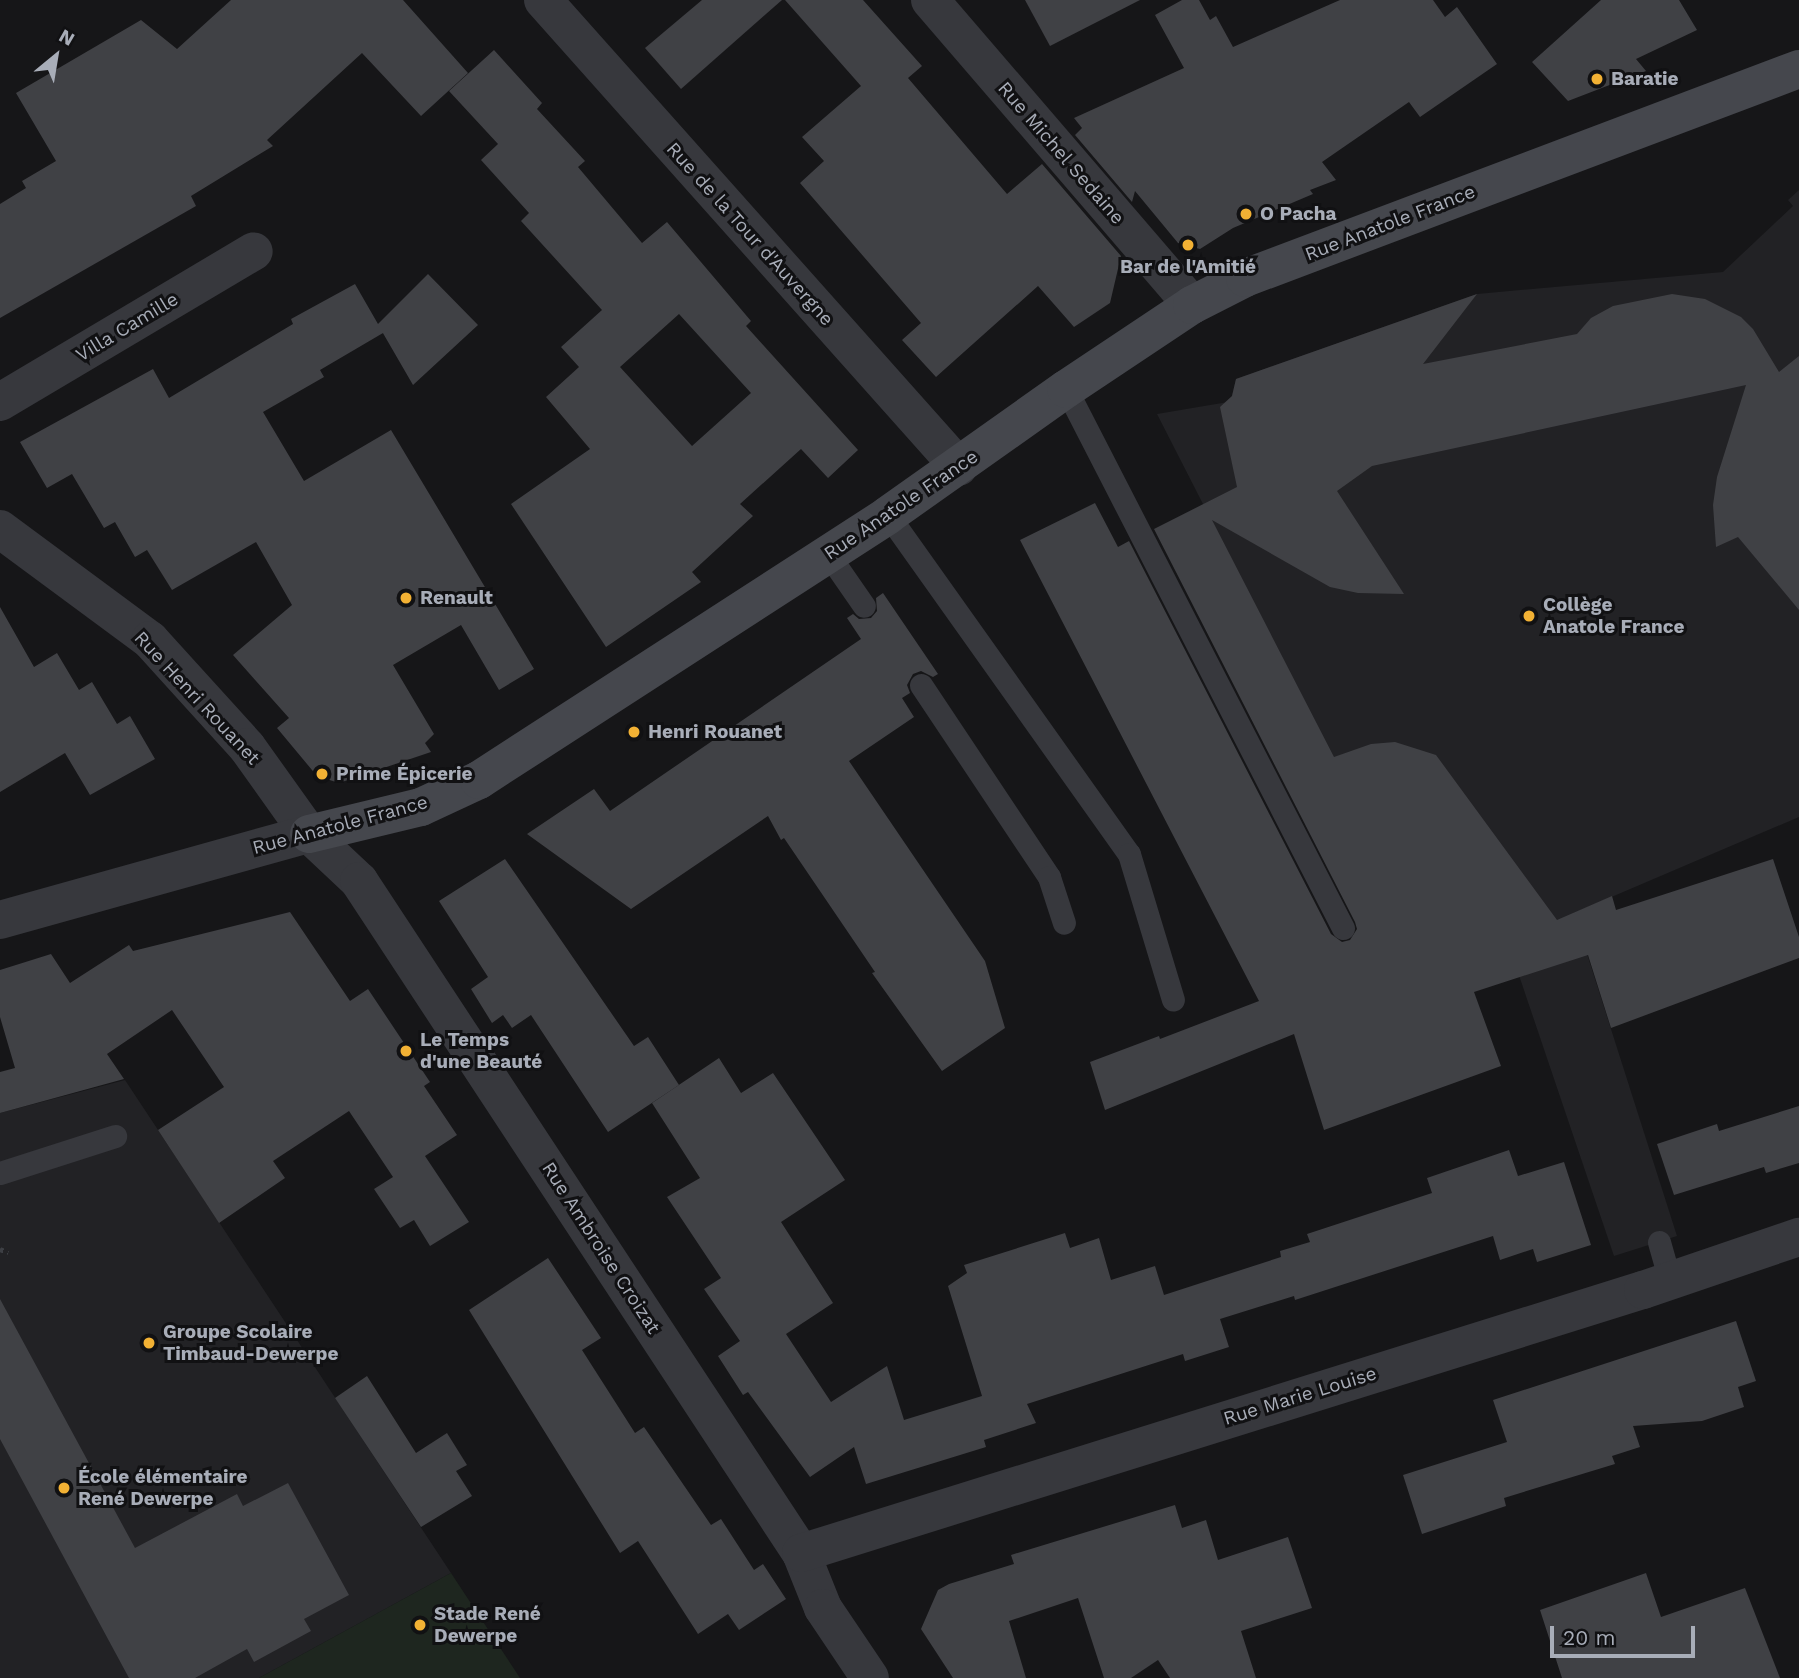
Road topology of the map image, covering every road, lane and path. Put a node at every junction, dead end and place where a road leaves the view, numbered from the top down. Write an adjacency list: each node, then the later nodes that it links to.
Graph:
1 (542, 0): 8 (street, Rue de la Tour d'Auvergne)
2 (930, 0): 5 (street, Rue Michel Sedaine)
3 (1799, 69): 5 (main road, Rue Anatole France)
4 (254, 251): 7 (street, Villa Camille)
5 (1192, 305): 6 (main road, Rue Anatole France)
6 (1066, 390): 8 (main road, Rue Anatole France); 17 (lane)
7 (0, 402)
8 (959, 467): 9 (main road, Rue Anatole France)
9 (888, 515): 11 (main road, Rue Anatole France); 18 (lane)
10 (0, 529): 14 (street, Rue Henri Rouanet)
11 (828, 554): 12 (lane); 14 (main road, Rue Anatole France)
12 (864, 606)
13 (921, 685): 16 (lane)
14 (309, 834): 15 (street, Rue Anatole France); 26 (street, Rue Ambroise Croizat)
15 (0, 920)
16 (1064, 923)
17 (1343, 928)
18 (1173, 1000)
19 (115, 1136): 20 (lane)
20 (0, 1173)
21 (1799, 1237): 25 (street, Rue Marie Louise)
22 (1659, 1241): 25 (lane)
23 (0, 1250): 24 (path)
24 (8, 1252)
25 (1670, 1281): 26 (street, Rue Marie Louise)
26 (801, 1553): 27 (street, Rue Ambroise Croizat)
27 (870, 1678)

